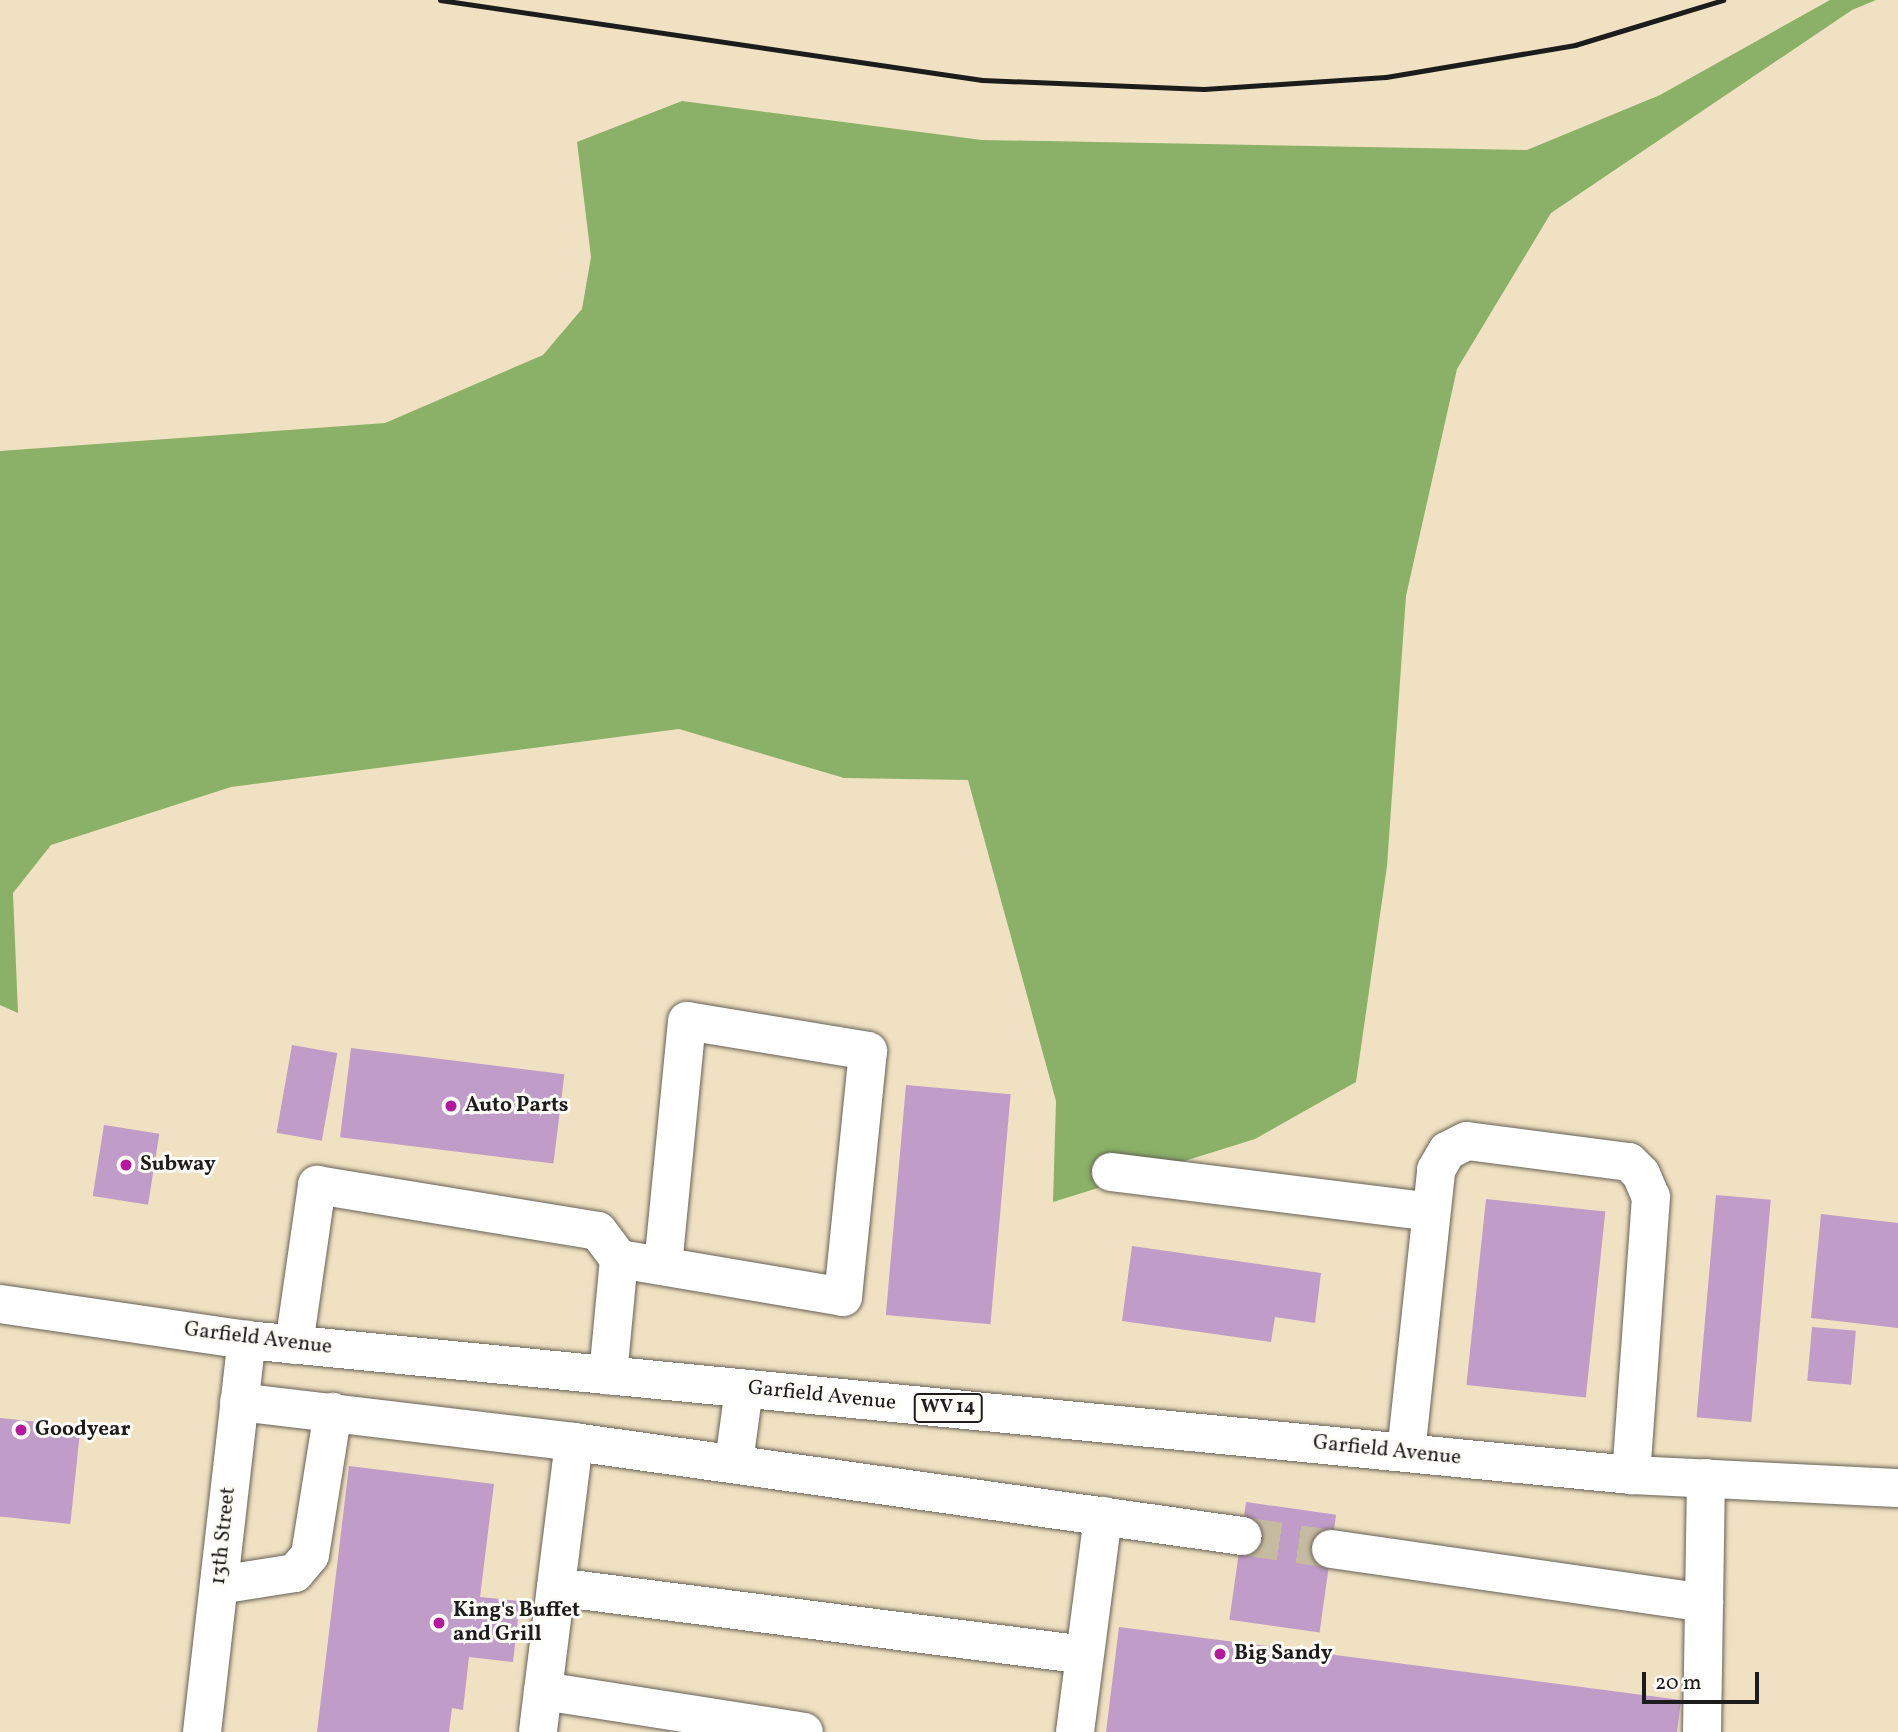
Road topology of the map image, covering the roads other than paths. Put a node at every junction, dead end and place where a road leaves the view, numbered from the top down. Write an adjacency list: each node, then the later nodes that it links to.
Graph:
1 (1111, 1172): 2 (main road)
2 (1431, 1212): 13 (main road); 15 (main road)
3 (619, 1259): 4 (main road); 7 (main road); 8 (main road)
4 (663, 1265): 4 (main road)
5 (0, 1304): 6 (main road, Garfield Avenue / WV 14)
6 (247, 1340): 7 (main road, Garfield Avenue / WV 14); 10 (main road, 13th Street)
7 (294, 1345): 8 (main road, Garfield Avenue / WV 14)
8 (608, 1375): 9 (main road, Garfield Avenue / WV 14)
9 (744, 1389): 13 (main road, Garfield Avenue / WV 14); 14 (main road)
10 (239, 1402): 11 (main road); 21 (main road, 13th Street)
11 (333, 1412): 12 (main road); 21 (main road)
12 (574, 1442): 14 (main road); 22 (main road)
13 (1405, 1453): 15 (main road, Garfield Avenue / WV 14)
14 (734, 1462): 18 (main road)
15 (1631, 1475): 16 (main road, Garfield Avenue / WV 14)
16 (1706, 1478): 17 (main road, Garfield Avenue / WV 14); 23 (main road)
17 (1898, 1488)
18 (1103, 1516): 19 (main road); 24 (main road)
19 (1242, 1536)
20 (1331, 1549): 23 (main road)
21 (219, 1585): 26 (main road, 13th Street)
22 (556, 1587): 24 (main road); 25 (main road)
23 (1704, 1603): 30 (main road)
24 (1085, 1655): 29 (main road)
25 (542, 1690): 27 (main road); 28 (main road)
26 (202, 1732)
27 (537, 1732)
28 (804, 1732)
29 (1075, 1732)
30 (1702, 1732)

